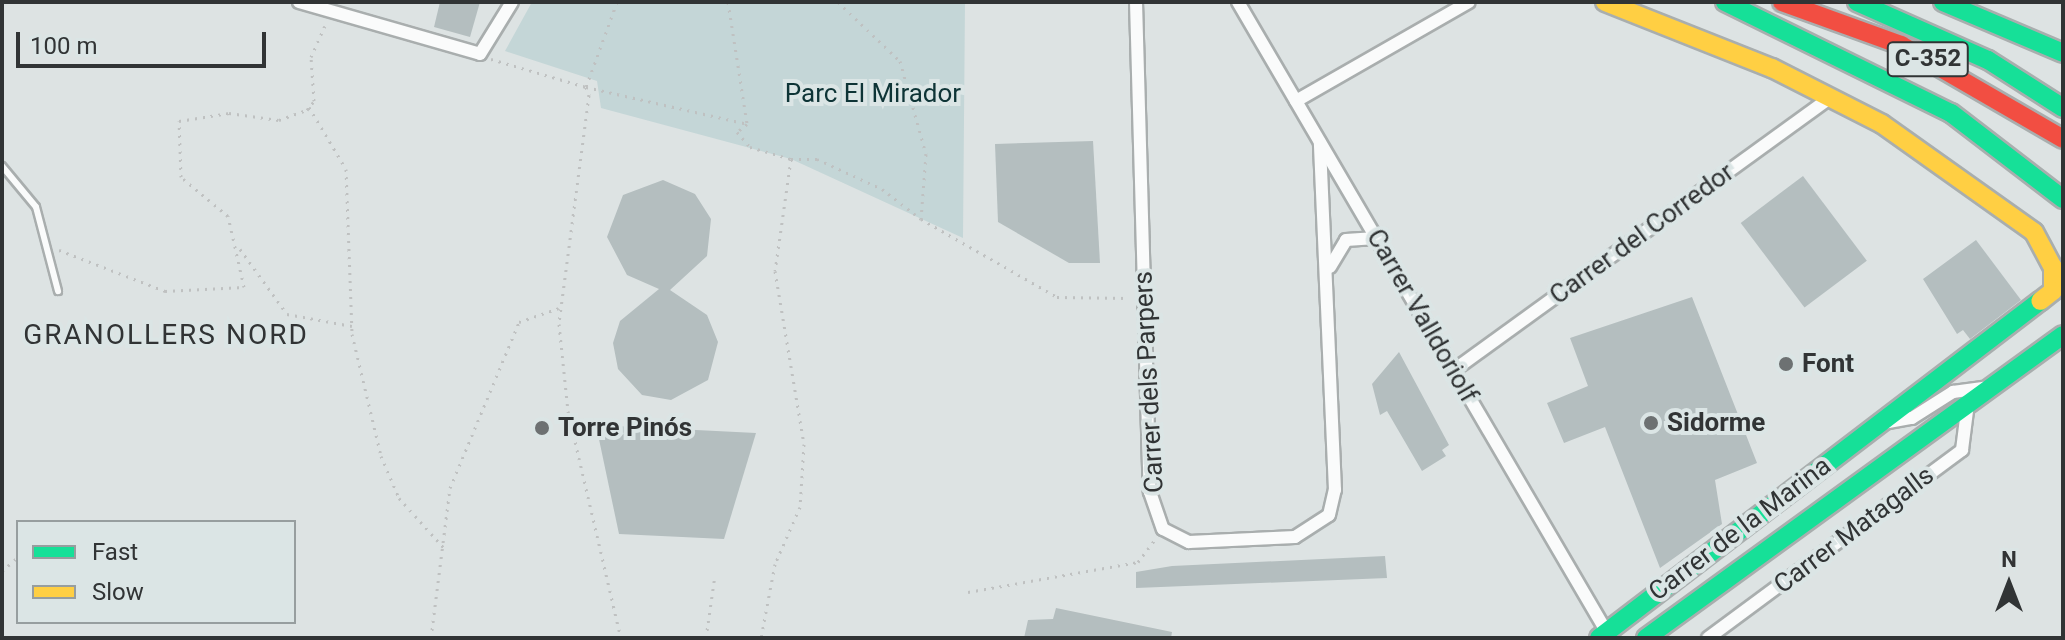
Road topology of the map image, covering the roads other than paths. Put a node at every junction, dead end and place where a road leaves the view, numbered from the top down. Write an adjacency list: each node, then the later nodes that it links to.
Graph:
1 (299, 2): 11 (street)
2 (512, 2): 11 (street)
3 (1136, 2): 21 (street, Carrer dels Parpers)
4 (1238, 2): 14 (street, Carrer Valldoriolf)
5 (1469, 2): 14 (street)
6 (1605, 2): 13 (main road)
7 (1725, 2): 19 (main road)
8 (1782, 2): 16 (main road, C-352)
9 (1857, 2): 15 (main road, C-352)
10 (1943, 2): 12 (main road)
11 (328, 8)
12 (2063, 53)
13 (1830, 98): 25 (street, Carrer del Corredor); 27 (main road, Carrer de la Marina)
14 (1296, 101): 17 (street, Carrer Valldoriolf)
15 (2063, 108)
16 (2063, 139)
17 (1320, 142): 20 (street, Carrer Valldoriolf); 21 (street, Carrer dels Parpers)
18 (2, 166): 22 (lane)
19 (2063, 199)
20 (1376, 238): 21 (street); 25 (street, Carrer Valldoriolf)
21 (1329, 270)
22 (58, 291)
23 (2063, 335): 24 (main road)
24 (2020, 365): 26 (main road); 27 (street, Carrer de la Marina)
25 (1454, 370): 28 (street, Carrer Valldoriolf)
26 (1968, 403): 29 (main road); 30 (street, Carrer Matagalls)
27 (1883, 423): 28 (main road, Carrer de la Marina)
28 (1602, 634)
29 (1646, 638)
30 (1708, 638)

